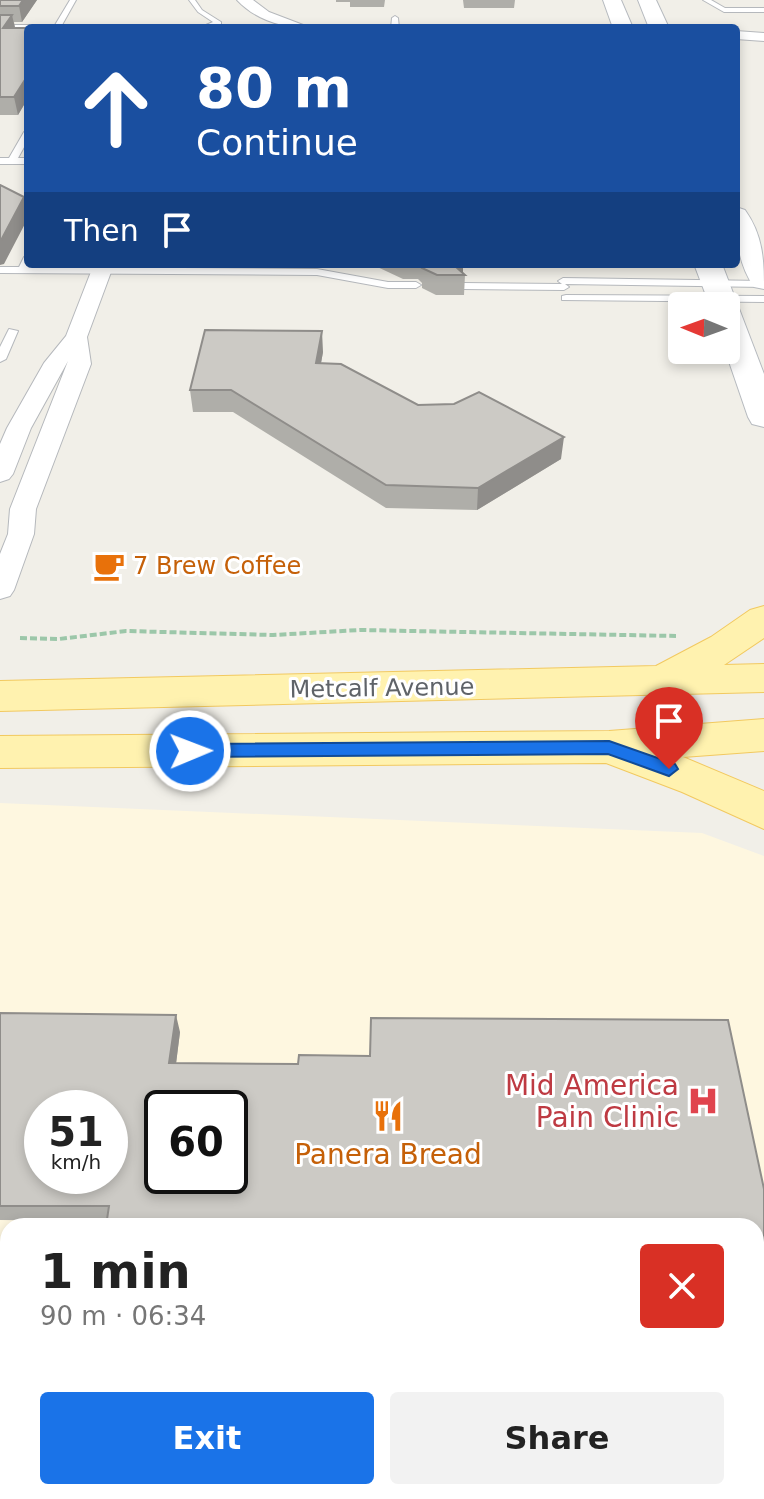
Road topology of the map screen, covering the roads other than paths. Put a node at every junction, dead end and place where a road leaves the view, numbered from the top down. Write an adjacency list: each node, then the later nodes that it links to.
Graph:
1 (73, 0): 9 (lane)
2 (192, 0): 10 (lane)
3 (244, 0): 11 (street)
4 (612, 0): 13 (main road)
5 (647, 0): 14 (main road)
6 (706, 0): 7 (lane)
7 (764, 10)
8 (395, 18): 12 (lane)
9 (59, 24)
10 (216, 24)
11 (277, 24)
12 (395, 24)
13 (621, 24)
14 (657, 24)
15 (0, 27): 16 (lane)
16 (24, 27)
17 (740, 35): 18 (street)
18 (764, 37)
19 (764, 43): 20 (street)
20 (740, 45)
21 (24, 139): 23 (lane)
22 (0, 161): 23 (lane)
23 (12, 161): 24 (lane)
24 (24, 161)
25 (740, 225): 30 (main road)
26 (24, 264): 29 (lane)
27 (103, 268): 40 (street)
28 (146, 268): 31 (lane)
29 (1, 270)
30 (764, 282): 36 (lane)
31 (416, 285)
32 (463, 286): 33 (lane)
33 (564, 289): 34 (lane); 35 (lane)
34 (680, 292)
35 (680, 292)
36 (723, 292)
37 (740, 296): 38 (lane)
38 (764, 299)
39 (13, 331): 42 (lane)
40 (76, 337): 44 (street); 46 (street)
41 (740, 351): 43 (main road)
42 (0, 359)
43 (764, 417)
44 (10, 428): 45 (street)
45 (0, 474)
46 (0, 590)
47 (764, 619): 48 (main road)
48 (662, 678): 49 (main road, Metcalf Avenue); 50 (main road, Metcalf Avenue)
49 (764, 678)
50 (0, 696)
51 (764, 735): 52 (main road)
52 (609, 747): 53 (main road); 54 (main road)
53 (0, 752)
54 (764, 811)

